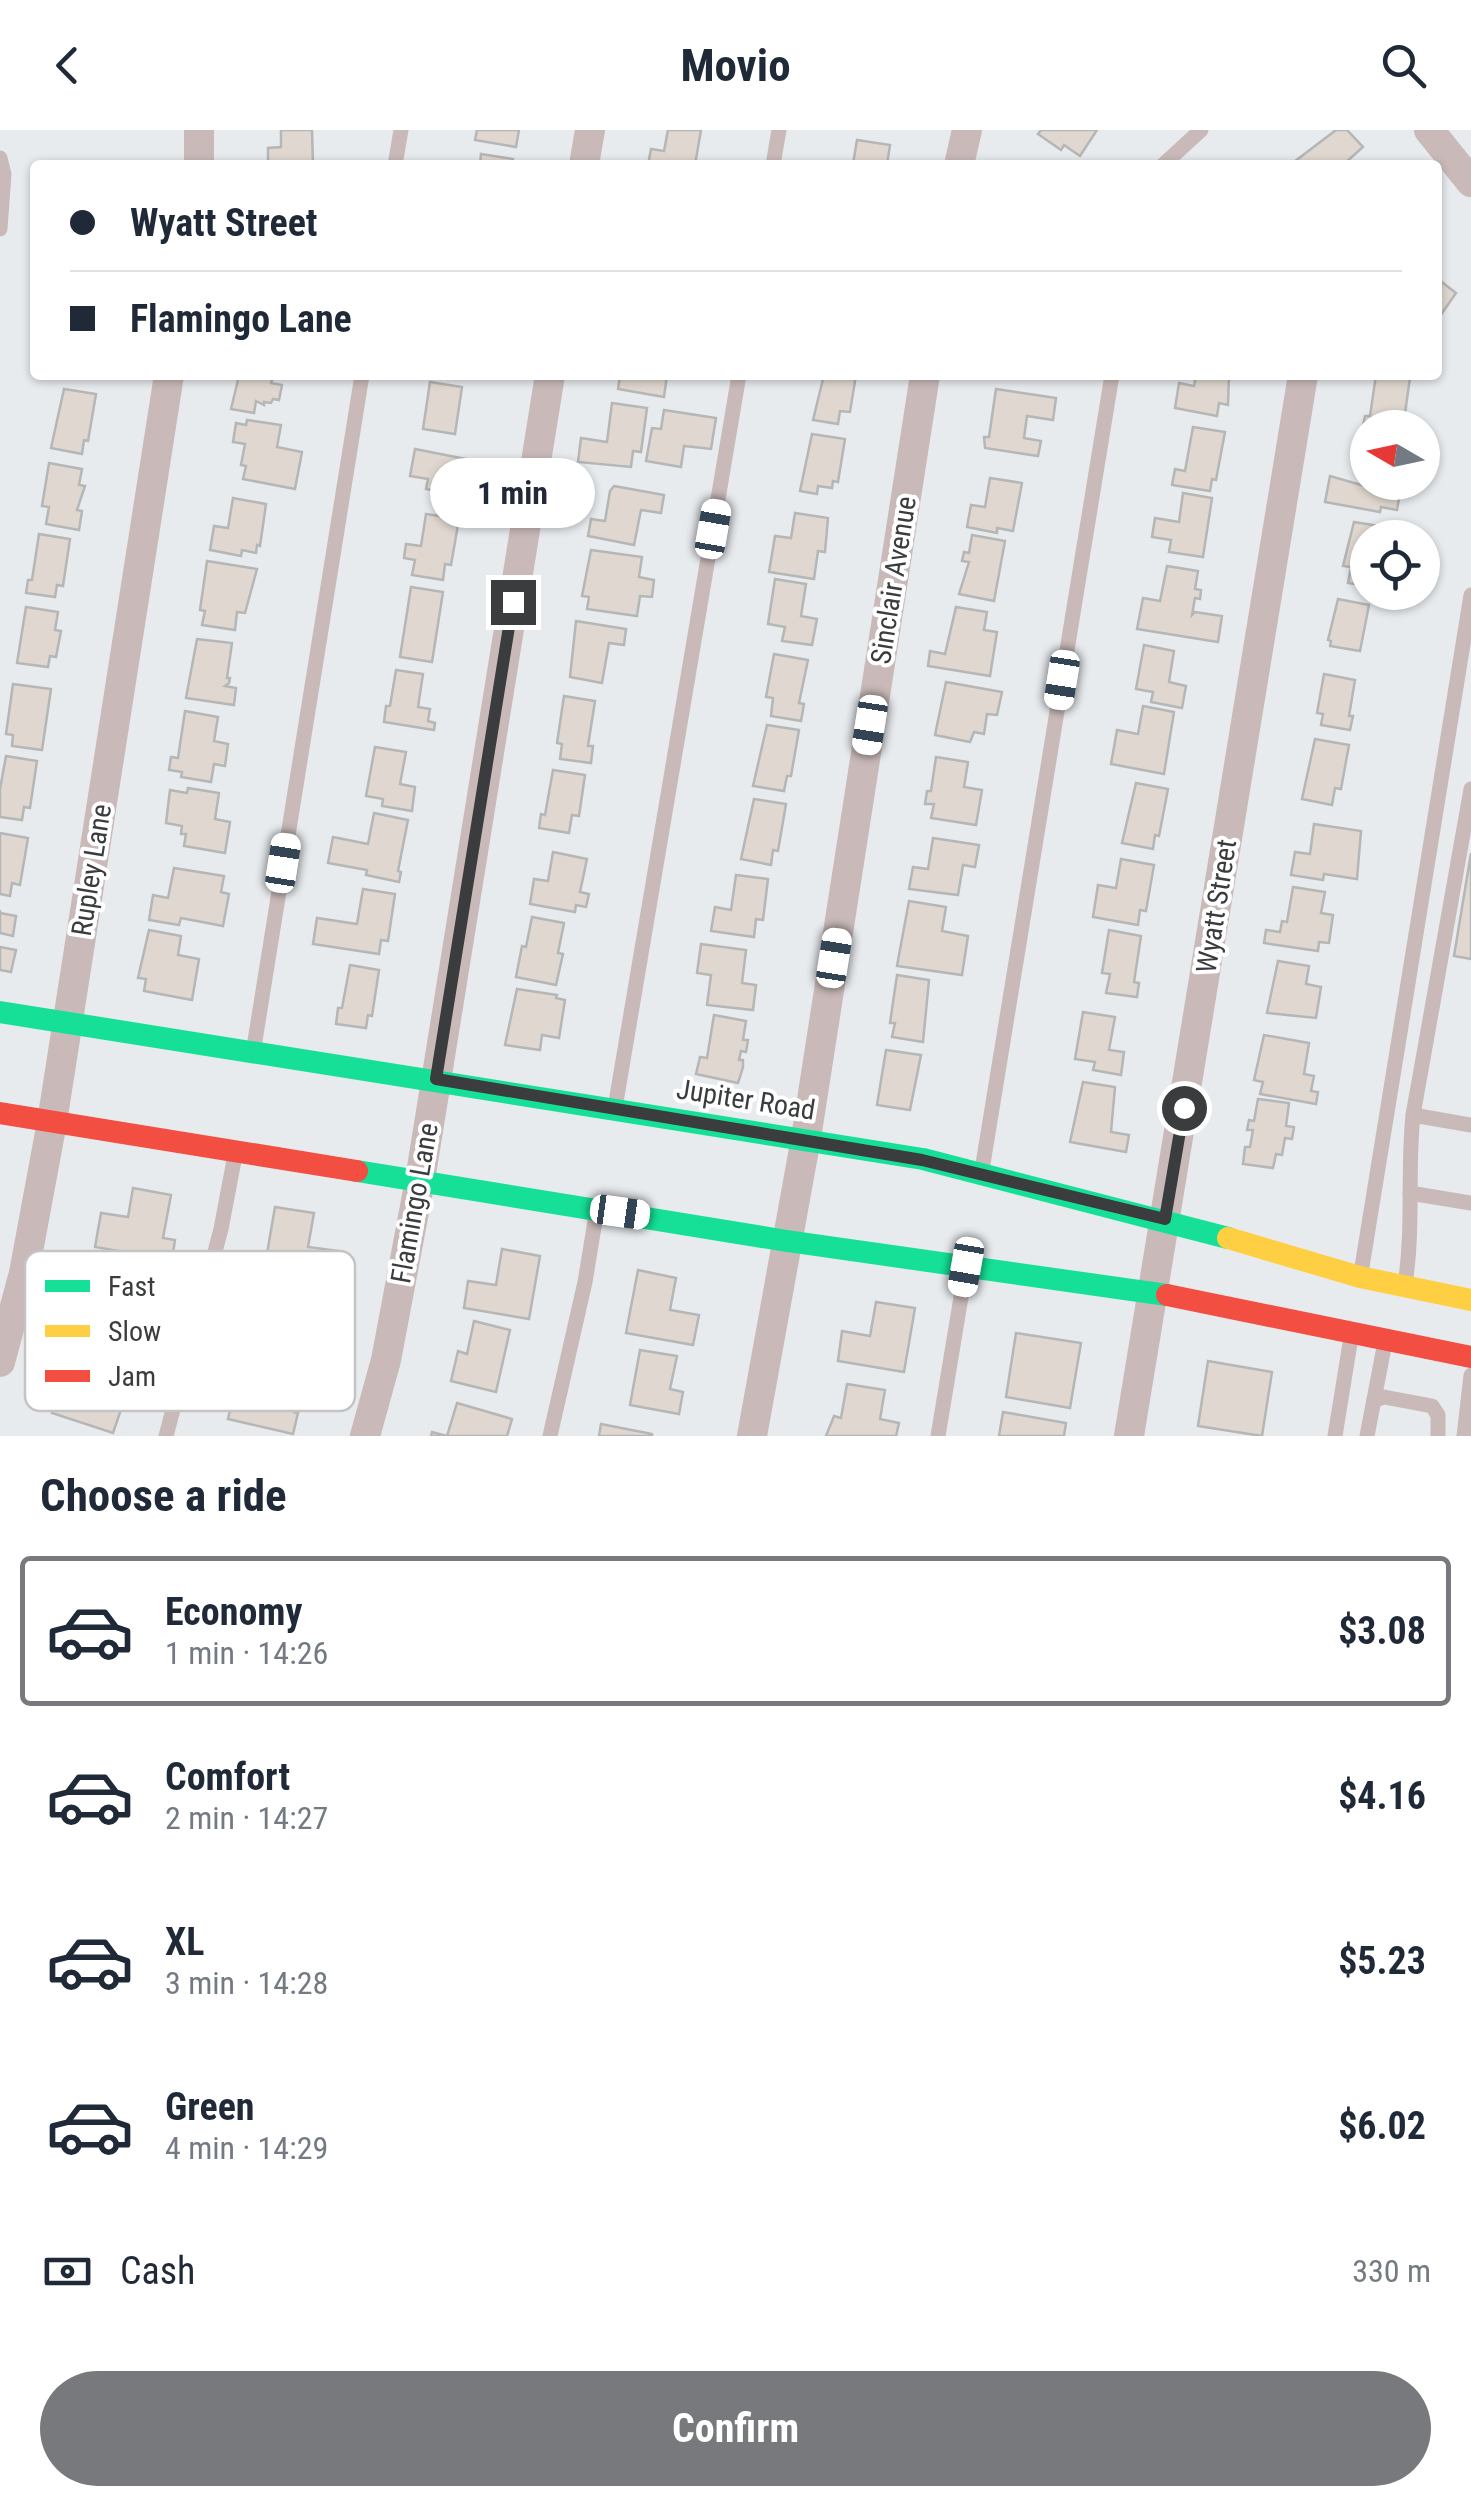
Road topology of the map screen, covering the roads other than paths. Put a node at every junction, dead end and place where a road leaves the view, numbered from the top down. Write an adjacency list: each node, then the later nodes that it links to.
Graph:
1 (198, 130): 9 (street)
2 (401, 130): 10 (lane)
3 (590, 130): 11 (street)
4 (779, 130): 12 (lane)
5 (967, 130): 13 (street)
6 (1201, 130): 14 (lane)
7 (1429, 130): 15 (street)
8 (0, 158): 16 (lane)
9 (199, 160)
10 (396, 160)
11 (585, 160)
12 (775, 160)
13 (960, 160)
14 (1168, 160)
15 (1458, 164)
16 (0, 230)
17 (168, 380): 27 (street, Rupley Lane)
18 (361, 380): 28 (lane)
19 (549, 380): 29 (street, Flamingo Lane)
20 (738, 380): 30 (lane)
21 (924, 380): 35 (street, Sinclair Avenue)
22 (1111, 380): 37 (lane)
23 (1302, 380): 42 (street, Wyatt Street)
24 (1471, 596): 48 (lane)
25 (1471, 789): 32 (lane)
26 (0, 1012): 27 (main road, Jupiter Road)
27 (68, 1022): 28 (main road, Jupiter Road); 33 (street, Rupley Lane)
28 (253, 1050): 29 (main road, Jupiter Road)
29 (436, 1079): 30 (main road, Jupiter Road); 38 (street, Flamingo Lane)
30 (615, 1108): 35 (main road, Jupiter Road)
31 (0, 1113): 33 (main road)
32 (1413, 1115): 34 (lane); 39 (lane)
33 (52, 1122): 36 (main road); 44 (street, Rupley Lane)
34 (1471, 1125)
35 (806, 1138): 37 (main road, Jupiter Road); 43 (street, Sinclair Avenue)
36 (236, 1151): 38 (main road); 45 (lane)
37 (981, 1174): 42 (main road, Jupiter Road)
38 (420, 1180): 41 (main road); 62 (street, Flamingo Lane)
39 (1410, 1193): 40 (lane); 49 (lane)
40 (1471, 1203)
41 (597, 1209): 43 (main road); 63 (lane)
42 (1165, 1219): 48 (main road, Jupiter Road); 50 (street, Wyatt Street)
43 (786, 1242): 46 (main road); 64 (street, Sinclair Avenue)
44 (28, 1251)
45 (215, 1251)
46 (966, 1267): 50 (main road); 65 (lane)
47 (25, 1268): 55 (street, Rupley Lane)
48 (1360, 1277): 49 (main road, Jupiter Road)
49 (1405, 1288): 51 (main road, Jupiter Road)
50 (1152, 1292): 52 (main road); 66 (street, Wyatt Street)
51 (1471, 1300)
52 (1351, 1334): 53 (main road); 67 (lane)
53 (1385, 1342): 54 (main road); 57 (lane)
54 (1471, 1358)
55 (0, 1362)
56 (1471, 1374): 59 (lane)
57 (1374, 1400): 60 (lane); 68 (lane)
58 (173, 1411): 61 (lane)
59 (1464, 1431): 60 (lane)
60 (1439, 1432)
61 (166, 1436)
62 (366, 1436)
63 (550, 1436)
64 (752, 1436)
65 (938, 1436)
66 (1129, 1436)
67 (1335, 1436)
68 (1366, 1436)

